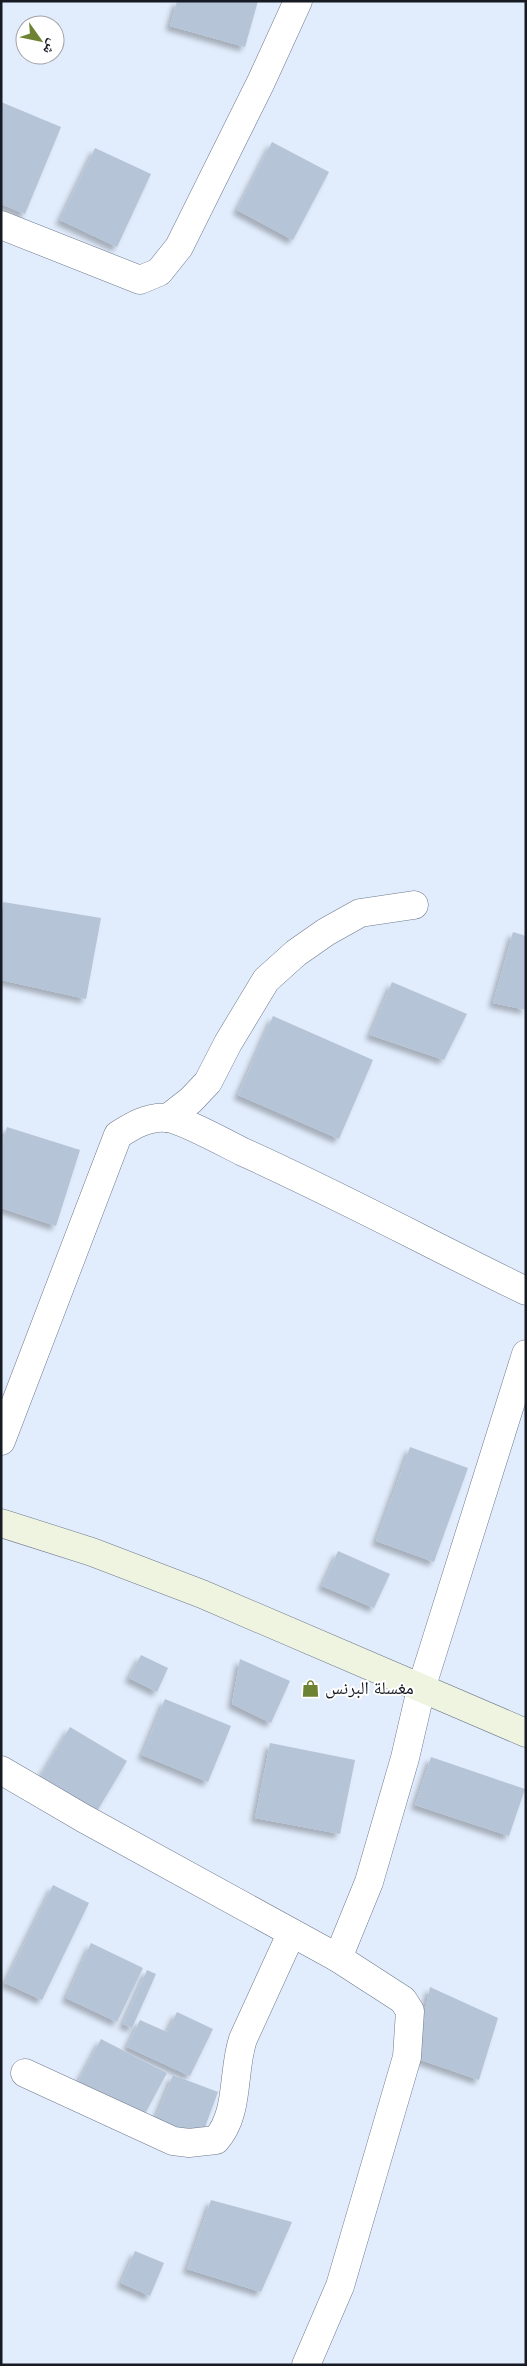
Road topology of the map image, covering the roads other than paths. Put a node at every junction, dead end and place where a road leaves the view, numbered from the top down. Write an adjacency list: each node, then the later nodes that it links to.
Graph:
1 (298, 1): 2 (street)
2 (1, 225)
3 (414, 905): 4 (street)
4 (168, 1118): 5 (street); 7 (street)
5 (526, 1291)
6 (526, 1354): 9 (street)
7 (1, 1442)
8 (1, 1523): 9 (main road)
9 (421, 1689): 10 (main road); 13 (street)
10 (526, 1733)
11 (1, 1770): 12 (street)
12 (291, 1934): 13 (street); 14 (street)
13 (338, 1958): 15 (street)
14 (25, 2073)
15 (306, 2365)

